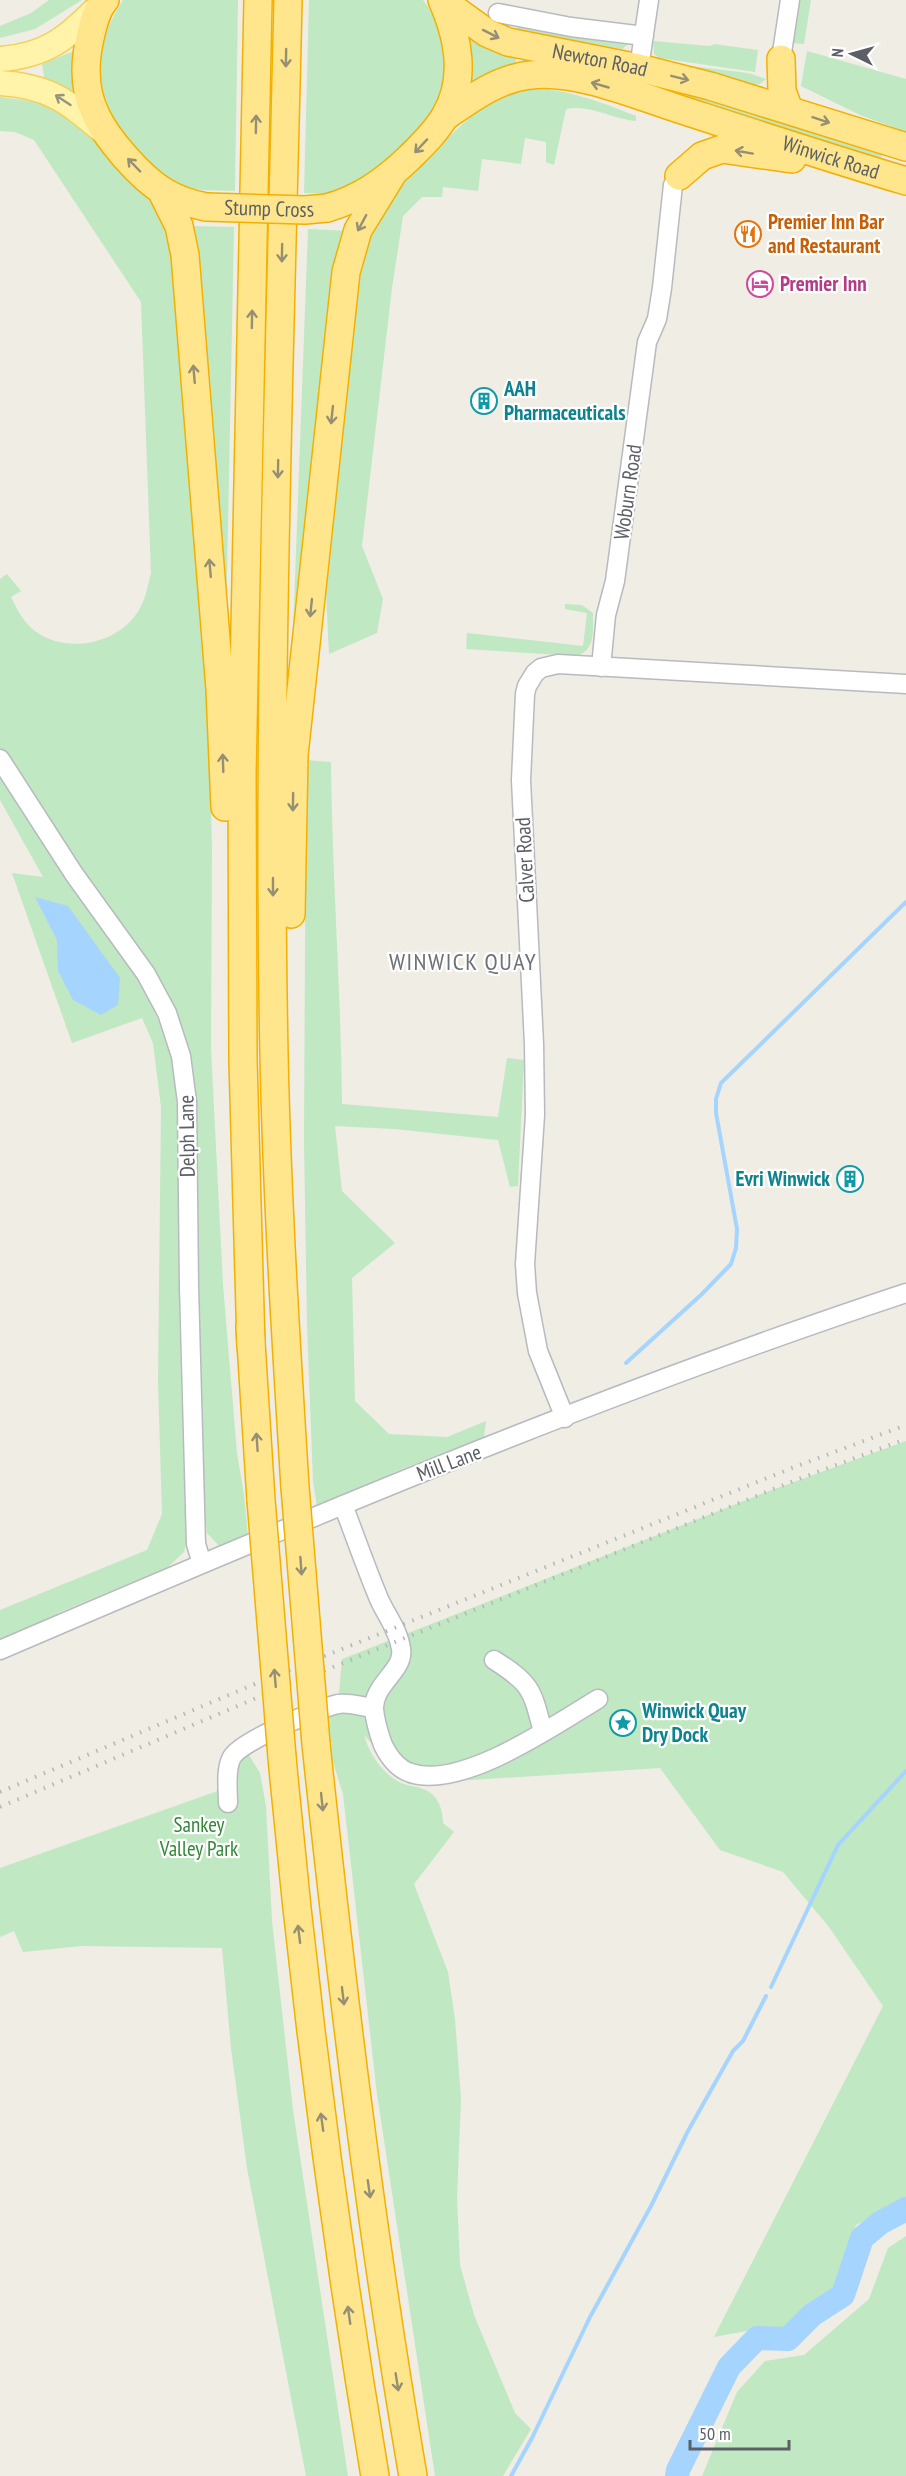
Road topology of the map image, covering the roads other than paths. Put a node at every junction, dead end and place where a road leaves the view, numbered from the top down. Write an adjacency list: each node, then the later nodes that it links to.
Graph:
1 (258, 0): 28 (highway, one-way to 1)
2 (288, 0): 27 (highway, one-way to 27)
3 (443, 0): 11 (highway, Newton Road, one-way to 11); 14 (highway, Stump Cross)
4 (649, 0): 8 (street)
5 (790, 0): 10 (street)
6 (102, 3): 9 (main road); 16 (highway, Stump Cross)
7 (498, 14): 8 (street, Newton Road)
8 (644, 36): 11 (street)
9 (0, 58)
10 (781, 60): 13 (highway)
11 (639, 68): 13 (highway, Newton Road, one-way to 13)
12 (0, 83): 16 (main road, one-way to 12)
13 (777, 106): 17 (highway, Winwick Road, one-way to 17)
14 (446, 116): 15 (highway, Newton Road, one-way to 14); 19 (highway, Stump Cross, one-way to 19)
15 (756, 134): 18 (highway, Winwick Road)
16 (109, 137): 22 (highway, Stump Cross, one-way to 16)
17 (906, 147)
18 (864, 168): 20 (highway, one-way to 20); 21 (highway, Winwick Road)
19 (393, 173): 22 (highway, Stump Cross, bridge); 27 (highway, one-way to 27)
20 (679, 176): 23 (street, Woburn Road)
21 (906, 181)
22 (161, 190): 28 (highway, one-way to 22)
23 (601, 667): 24 (street, Calver Road); 29 (street, Calver Road)
24 (906, 684)
25 (0, 759): 31 (street, Delph Lane)
26 (906, 1293): 29 (street, Mill Lane)
27 (287, 1337): 39 (highway, one-way to 39, bridge)
28 (251, 1346): 38 (highway, one-way to 28, bridge)
29 (565, 1418): 30 (street, Mill Lane)
30 (343, 1505): 31 (street, Mill Lane); 35 (street)
31 (202, 1564): 32 (street, Mill Lane)
32 (0, 1650)
33 (494, 1660): 36 (street)
34 (598, 1699): 36 (street)
35 (374, 1708): 36 (street); 37 (street)
36 (543, 1732)
37 (228, 1803)
38 (375, 2476)
39 (413, 2476)

